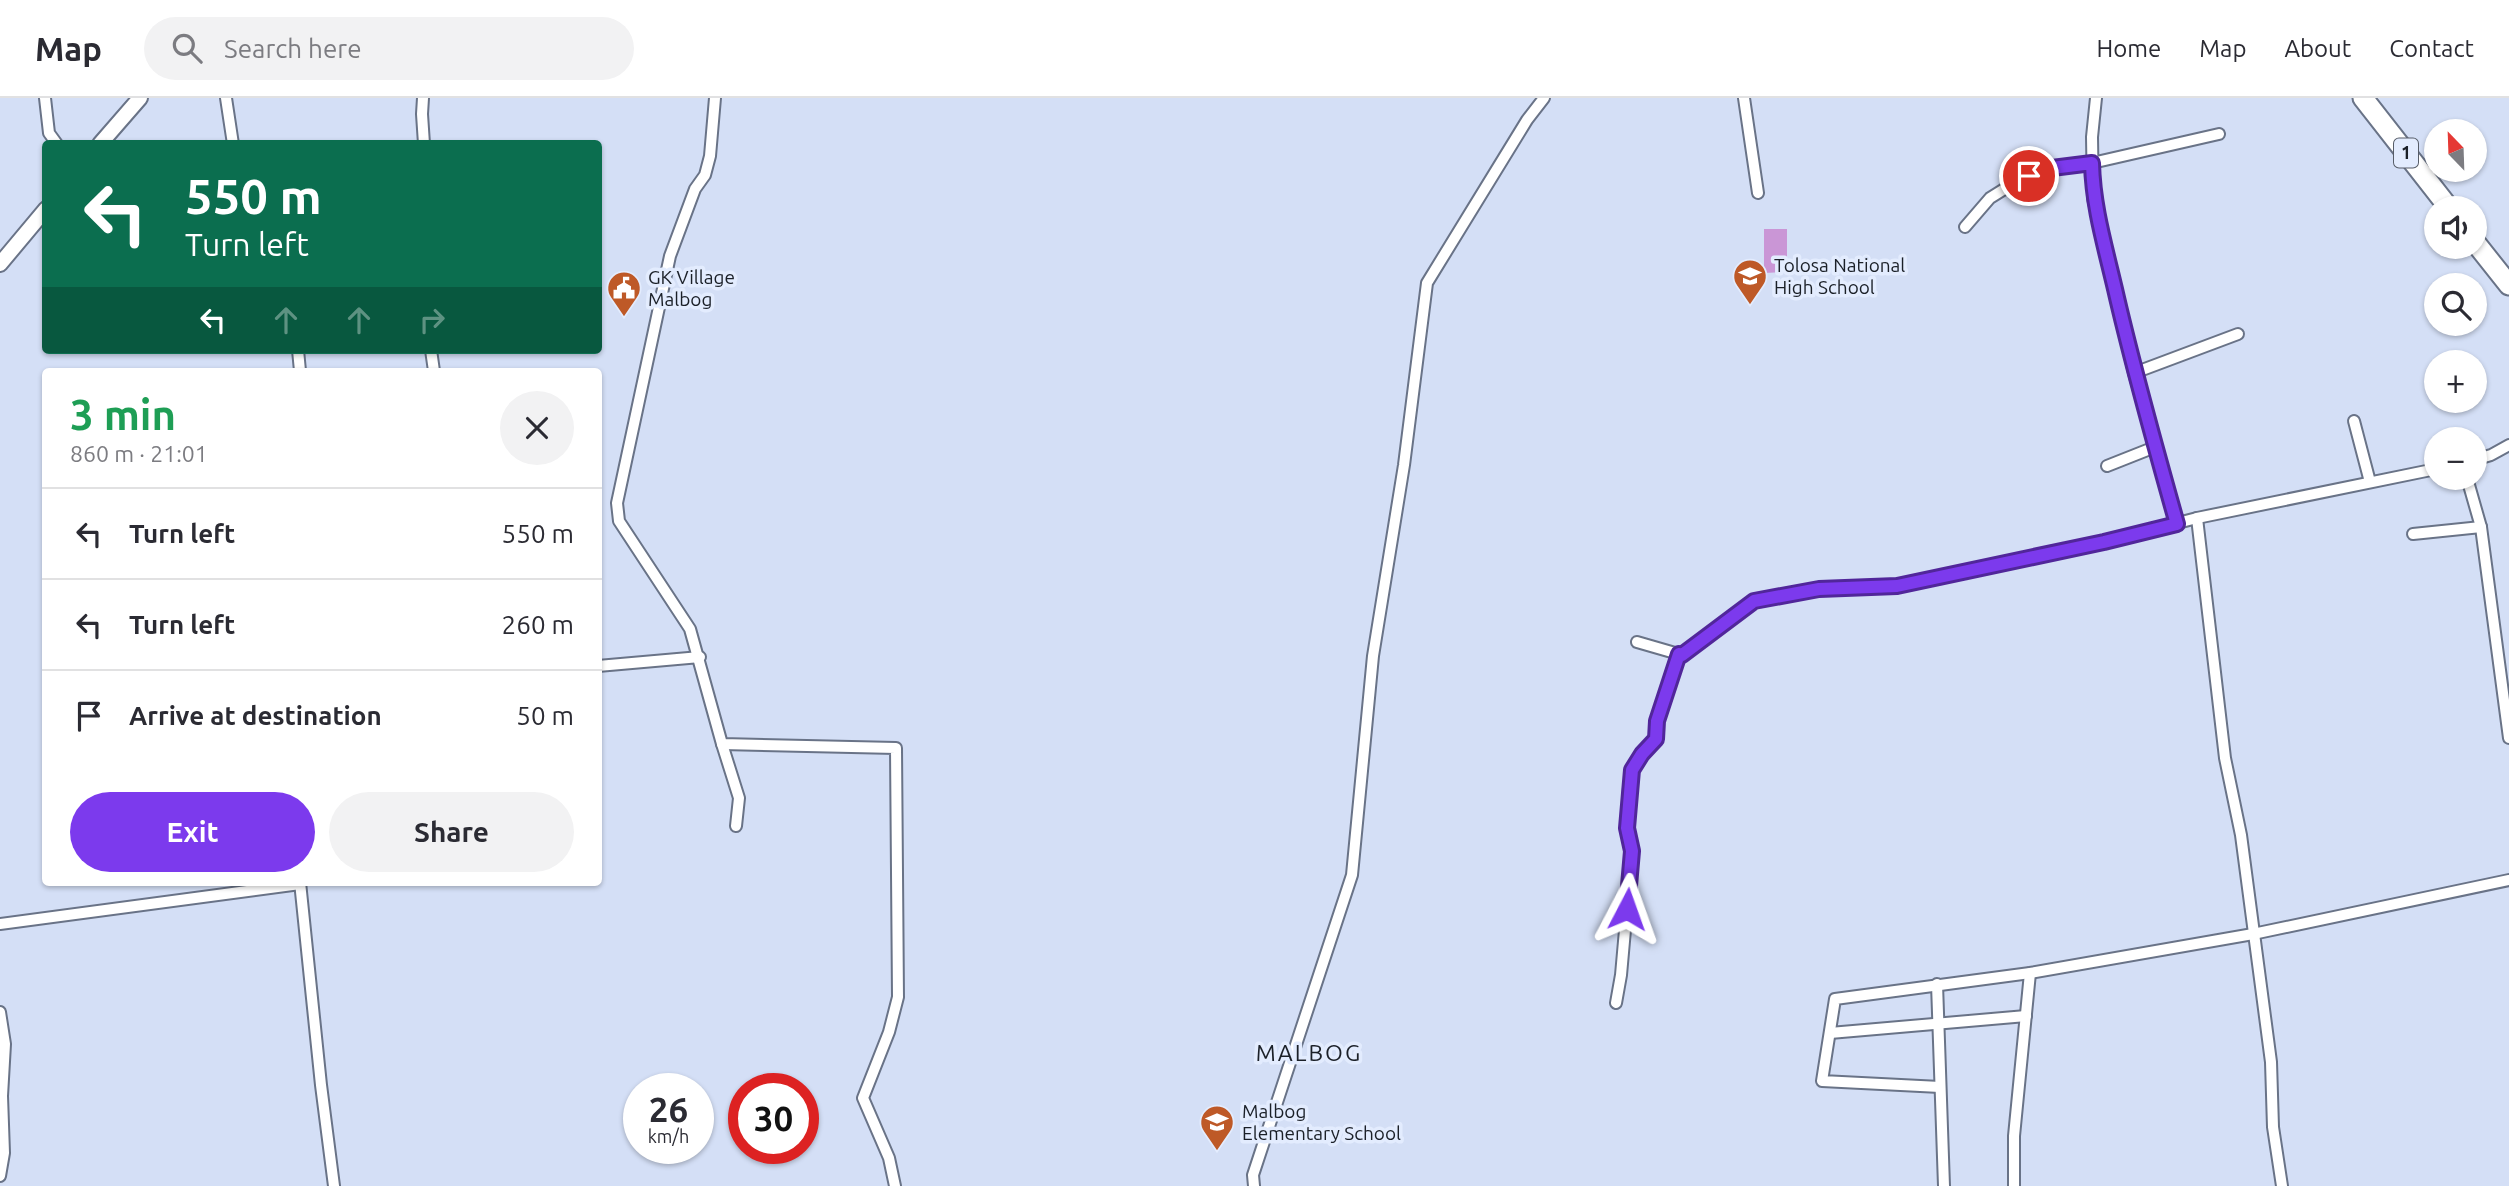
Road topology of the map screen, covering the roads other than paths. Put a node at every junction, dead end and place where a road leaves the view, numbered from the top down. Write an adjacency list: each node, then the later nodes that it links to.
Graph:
1 (45, 98): 11 (street)
2 (140, 98): 12 (street)
3 (226, 98): 13 (street)
4 (423, 98): 14 (street)
5 (715, 98): 39 (street)
6 (1544, 98): 60 (street)
7 (1744, 98): 16 (street)
8 (2096, 98): 15 (street)
9 (2363, 98): 17 (highway, 1)
10 (2219, 134): 15 (street)
11 (54, 140)
12 (103, 140)
13 (232, 140)
14 (425, 140)
15 (2092, 163): 19 (street); 24 (street)
16 (1759, 193)
17 (2440, 196)
18 (42, 214): 21 (street)
19 (1965, 227)
20 (2487, 257): 22 (highway)
21 (0, 264)
22 (2509, 285)
23 (2238, 334): 24 (street)
24 (2134, 373): 27 (street)
25 (2354, 421): 31 (street)
26 (2509, 445): 28 (street)
27 (2155, 447): 29 (street); 34 (street)
28 (2487, 455)
29 (2107, 466)
30 (2424, 471): 31 (street)
31 (2370, 482): 33 (street)
32 (2470, 490): 35 (street)
33 (2197, 519): 34 (street); 48 (street)
34 (2177, 524): 38 (street)
35 (2481, 527): 36 (street); 41 (street)
36 (2413, 534)
37 (1637, 642): 38 (street)
38 (1679, 654): 51 (street)
39 (699, 657): 40 (street); 42 (street)
40 (602, 666)
41 (2509, 738)
42 (722, 744): 43 (street); 59 (street)
43 (736, 826)
44 (2509, 880): 48 (street)
45 (278, 886): 47 (street)
46 (300, 886): 58 (street)
47 (0, 924)
48 (2253, 933): 49 (street); 63 (street)
49 (2030, 973): 50 (street); 53 (street)
50 (1937, 984): 54 (street); 55 (street)
51 (1616, 1003)
52 (0, 1012): 57 (street)
53 (2026, 1016): 54 (street); 62 (street)
54 (1939, 1022): 55 (street); 56 (street)
55 (1830, 1033): 56 (street)
56 (1940, 1087): 61 (street)
57 (0, 1176)
58 (334, 1186)
59 (895, 1186)
60 (1254, 1186)
61 (1944, 1186)
62 (2014, 1186)
63 (2282, 1186)

